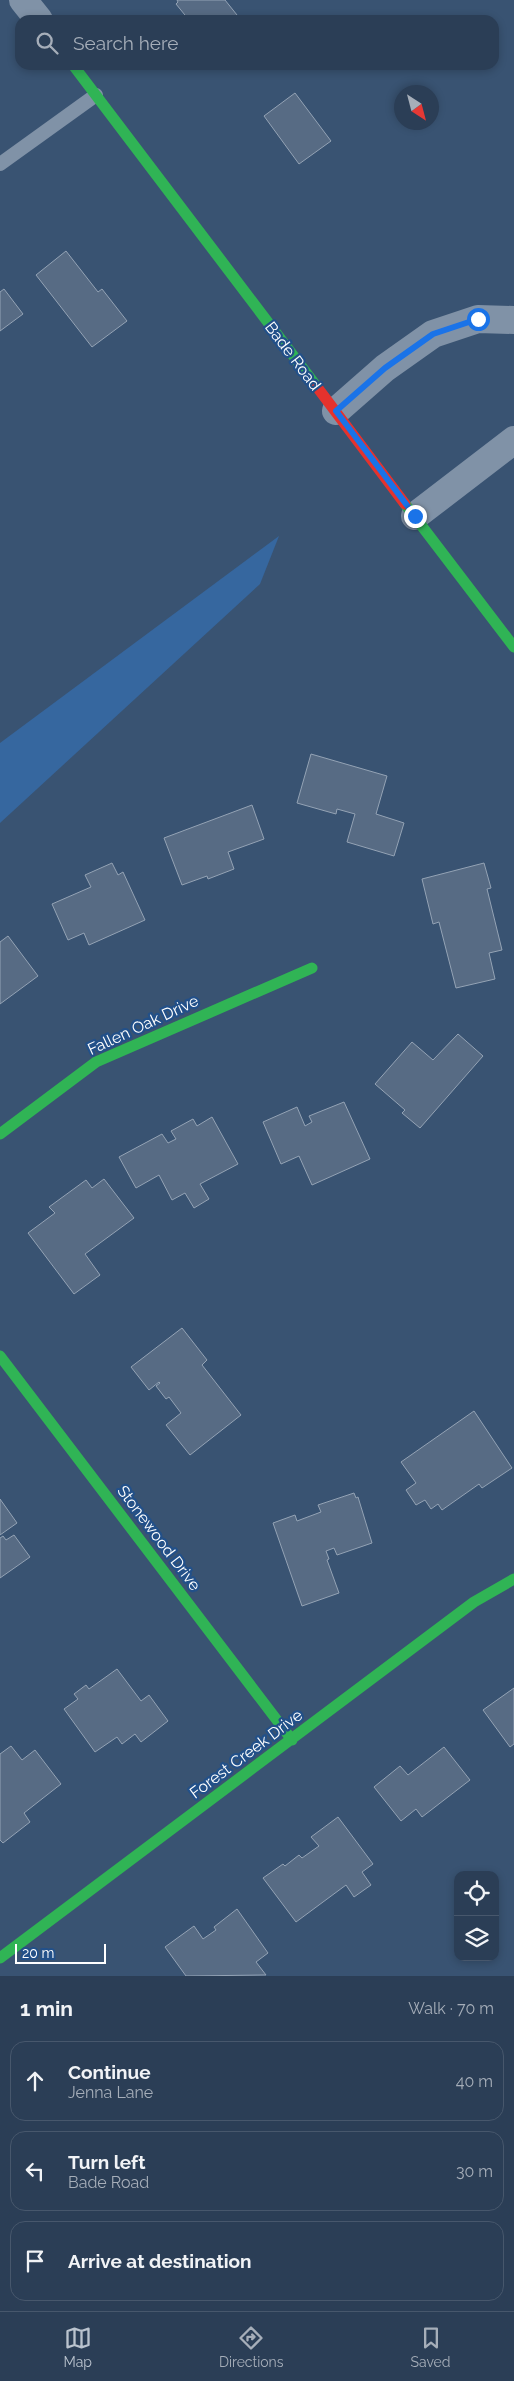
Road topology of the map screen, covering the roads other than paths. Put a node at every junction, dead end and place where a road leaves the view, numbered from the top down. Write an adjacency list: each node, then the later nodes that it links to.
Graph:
1 (23, 0): 2 (street)
2 (35, 15)
3 (77, 70): 4 (street, Bade Road)
4 (96, 95): 5 (lane); 7 (street, Bade Road)
5 (0, 164)
6 (514, 320): 7 (street)
7 (336, 411): 9 (street, Bade Road)
8 (514, 440): 9 (street)
9 (415, 516): 10 (street, Bade Road)
10 (514, 647)
11 (312, 968): 12 (street, Fallen Oak Drive)
12 (0, 1134)
13 (0, 1356): 15 (street, Stonewood Drive)
14 (514, 1579): 15 (street, Forest Creek Drive)
15 (292, 1740): 16 (street, Forest Creek Drive)
16 (0, 1958)

